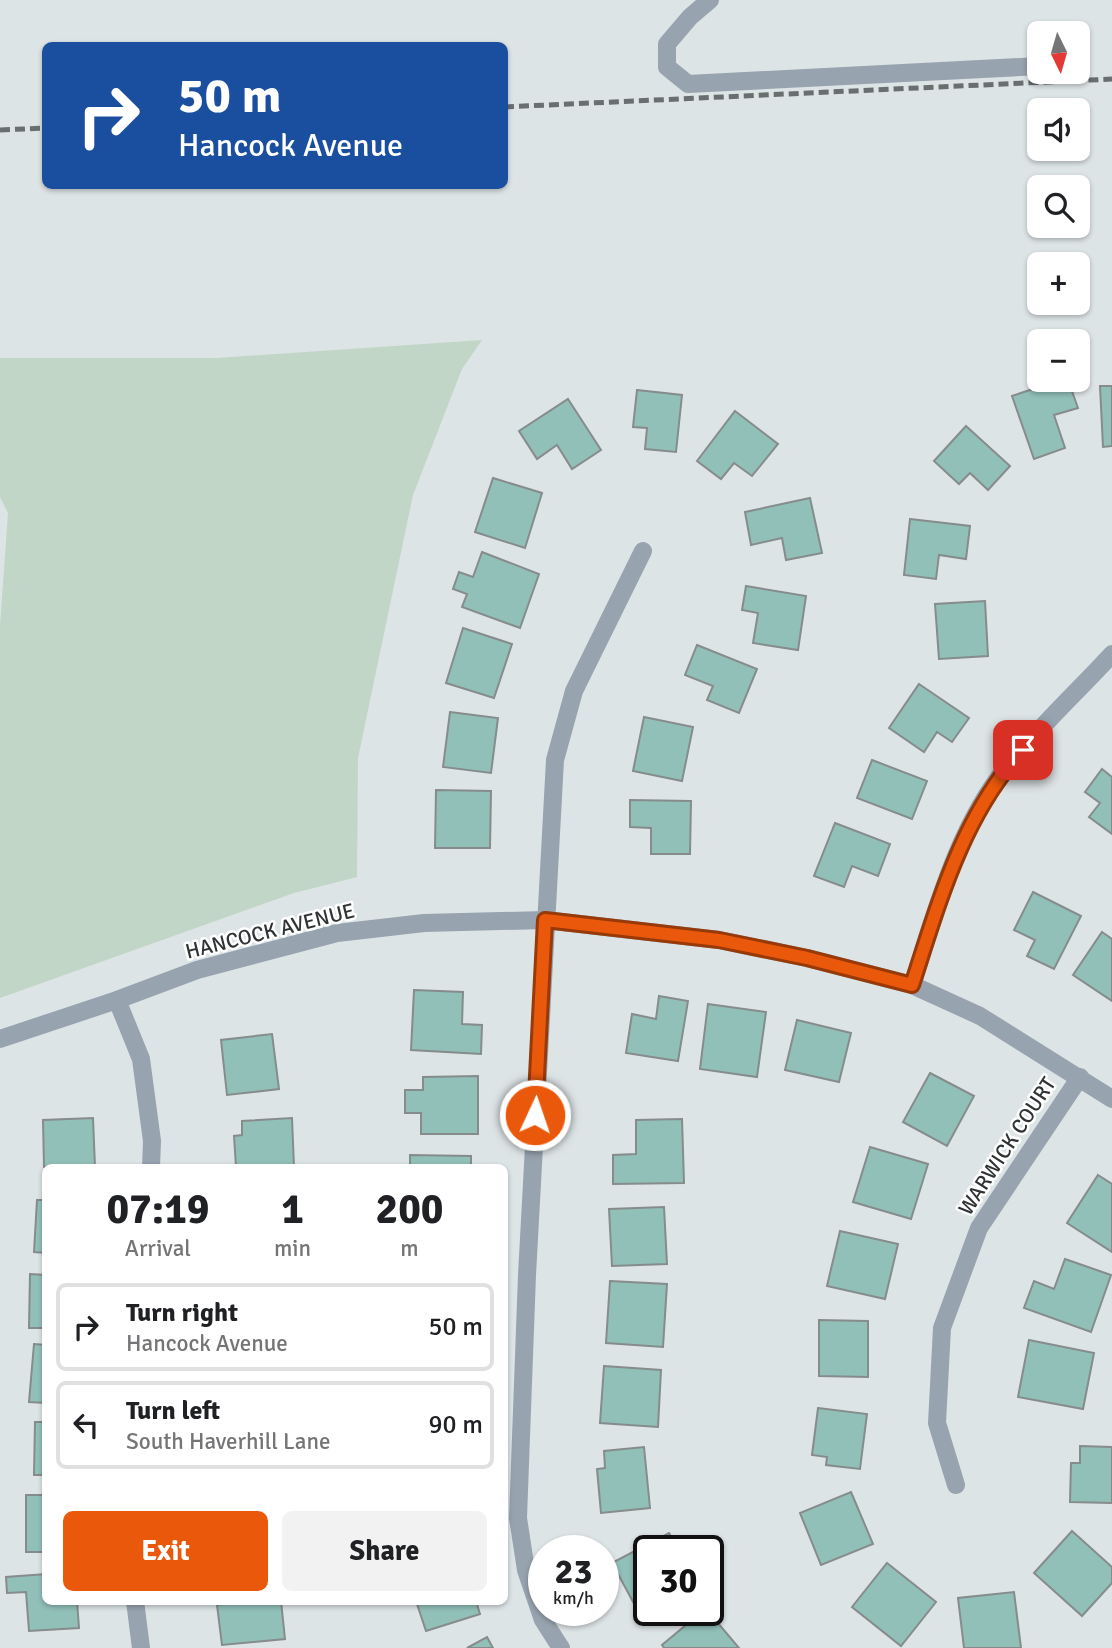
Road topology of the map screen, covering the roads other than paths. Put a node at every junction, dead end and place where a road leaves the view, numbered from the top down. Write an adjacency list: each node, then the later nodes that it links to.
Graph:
1 (710, 0): 2 (street)
2 (1027, 66)
3 (643, 551): 5 (street)
4 (1112, 654): 6 (street)
5 (545, 920): 6 (street, HANCOCK AVENUE); 7 (street, HANCOCK AVENUE); 15 (street)
6 (912, 985): 9 (street, HANCOCK AVENUE)
7 (117, 1000): 8 (street, HANCOCK AVENUE); 11 (street)
8 (0, 1039)
9 (1080, 1077): 10 (street, HANCOCK AVENUE); 12 (street, WARWICK COURT)
10 (1112, 1099)
11 (151, 1164)
12 (956, 1485)
13 (136, 1605): 14 (street)
14 (141, 1648)
15 (561, 1648)

